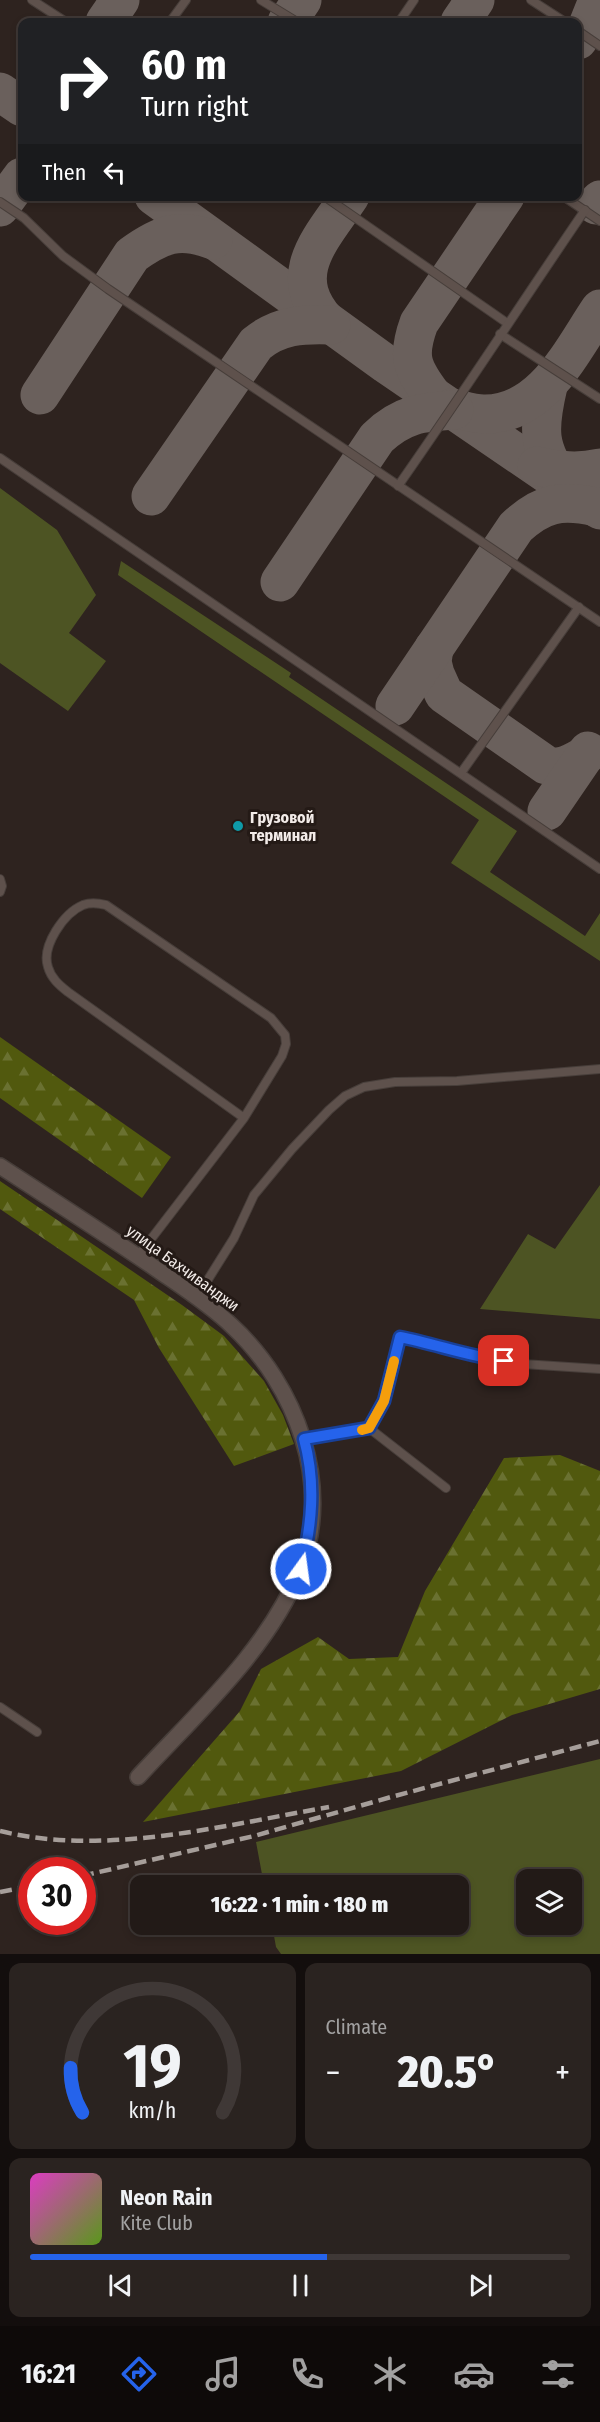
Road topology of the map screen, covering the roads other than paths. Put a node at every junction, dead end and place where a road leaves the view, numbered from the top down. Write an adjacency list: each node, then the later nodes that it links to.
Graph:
1 (32, 0): 6 (lane)
2 (186, 0): 7 (lane)
3 (261, 0): 8 (lane)
4 (414, 0): 9 (lane)
5 (531, 0): 10 (lane)
6 (60, 18)
7 (173, 18)
8 (290, 18)
9 (402, 18)
10 (559, 18)
11 (582, 34): 12 (lane)
12 (600, 46)
13 (331, 201): 18 (lane)
14 (571, 201): 16 (lane)
15 (0, 202): 22 (lane)
16 (585, 210): 17 (lane); 18 (lane)
17 (600, 221)
18 (507, 323): 19 (lane)
19 (500, 334): 20 (lane); 22 (lane)
20 (600, 399)
21 (0, 458): 25 (lane)
22 (398, 486): 23 (lane)
23 (579, 607): 24 (lane); 25 (lane)
24 (600, 622)
25 (461, 773): 26 (lane)
26 (600, 869)
27 (0, 879): 28 (lane)
28 (0, 892)
29 (600, 1069): 33 (lane)
30 (244, 1118): 30 (lane); 32 (lane)
31 (0, 1166): 32 (street, улица Бахчиванджи)
32 (138, 1256): 33 (street, улица Бахчиванджи)
33 (197, 1297): 36 (street, улица Бахчиванджи)
34 (600, 1369): 35 (lane)
35 (369, 1428): 36 (lane); 37 (lane)
36 (304, 1439): 40 (street, улица Бахчиванджи)
37 (446, 1488)
38 (0, 1707): 39 (lane)
39 (37, 1732)
40 (138, 1777)

